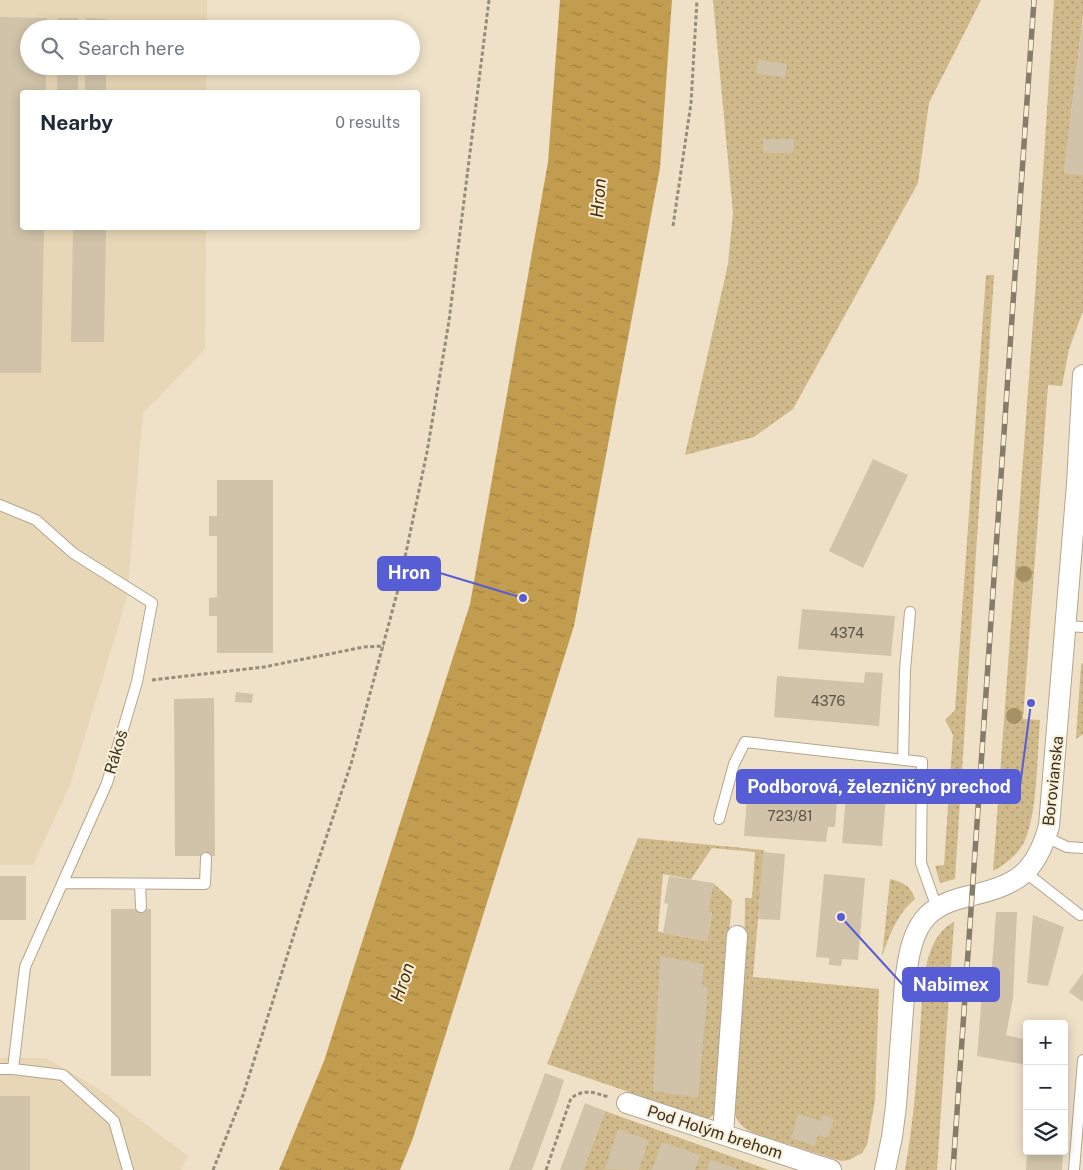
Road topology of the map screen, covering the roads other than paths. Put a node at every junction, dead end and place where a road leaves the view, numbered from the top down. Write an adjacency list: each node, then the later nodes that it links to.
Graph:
1 (1083, 375): 4 (street, Borovianska)
2 (0, 506): 11 (lane, Rákoš)
3 (910, 612): 5 (lane)
4 (1074, 627): 7 (street, Borovianska)
5 (903, 760): 6 (lane); 14 (lane)
6 (719, 819)
7 (1046, 837): 8 (lane); 10 (street, Borovianska)
8 (1083, 848)
9 (206, 858): 12 (lane)
10 (1025, 872): 14 (street, Borovianska); 15 (lane)
11 (63, 883): 12 (lane); 19 (lane, Rákoš)
12 (140, 884): 13 (lane)
13 (141, 907)
14 (937, 908): 24 (street, Borovianska)
15 (1080, 915)
16 (737, 936): 21 (street)
17 (1083, 1060): 25 (lane)
18 (0, 1069): 19 (lane)
19 (13, 1069): 22 (lane)
20 (627, 1103): 21 (street, Pod Holým brehom)
21 (723, 1134): 23 (street, Pod Holým brehom)
22 (128, 1170)
23 (831, 1170)
24 (885, 1170)
25 (1074, 1170)

